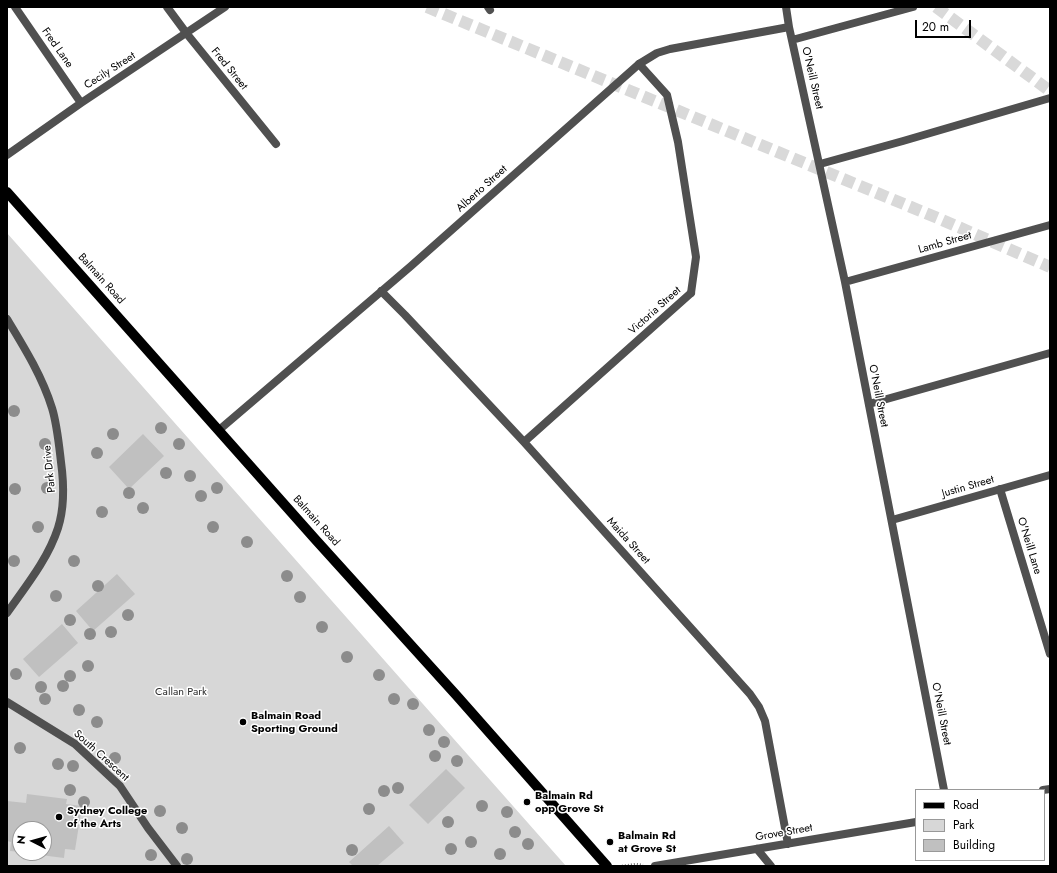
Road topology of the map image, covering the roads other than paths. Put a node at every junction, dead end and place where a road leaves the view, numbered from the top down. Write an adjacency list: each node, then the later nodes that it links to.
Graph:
1 (15, 7): 11 (street, Fred Lane)
2 (167, 7): 7 (street, Fred Street)
3 (225, 7): 7 (street, Cecily Street)
4 (786, 7): 6 (street, O'Neill Street)
5 (914, 7): 8 (street)
6 (789, 27): 8 (street, O'Neill Street); 9 (street, Alberto Street)
7 (187, 34): 11 (street, Cecily Street); 12 (street, Fred Street)
8 (792, 40): 14 (street, O'Neill Street)
9 (639, 64): 18 (street, Alberto Street); 23 (street, Victoria Street)
10 (1050, 98): 14 (street)
11 (82, 102): 13 (street, Cecily Street)
12 (276, 144)
13 (7, 155)
14 (820, 164): 17 (street, O'Neill Street)
15 (7, 192): 22 (main road, Balmain Road)
16 (1050, 225): 17 (street, Lamb Street)
17 (845, 282): 21 (street, O'Neill Street)
18 (381, 291): 22 (street, Alberto Street); 23 (street, Maida Street)
19 (7, 319): 27 (street, Park Drive)
20 (1050, 353): 21 (street)
21 (869, 404): 26 (street, O'Neill Street)
22 (219, 430): 35 (main road, Balmain Road)
23 (524, 442): 32 (street, Maida Street)
24 (1050, 475): 25 (street, Justin Street)
25 (1000, 489): 26 (street, Justin Street); 28 (street, O'Neill Lane)
26 (892, 520): 30 (street, O'Neill Street)
27 (7, 613)
28 (1049, 650)
29 (7, 702): 34 (street, South Crescent)
30 (944, 789)
31 (915, 822): 32 (street, Grove Street)
32 (788, 844): 33 (street, Grove Street)
33 (757, 849): 36 (street, Grove Street); 37 (street)
34 (177, 866)
35 (607, 866)
36 (655, 866)
37 (771, 866)

